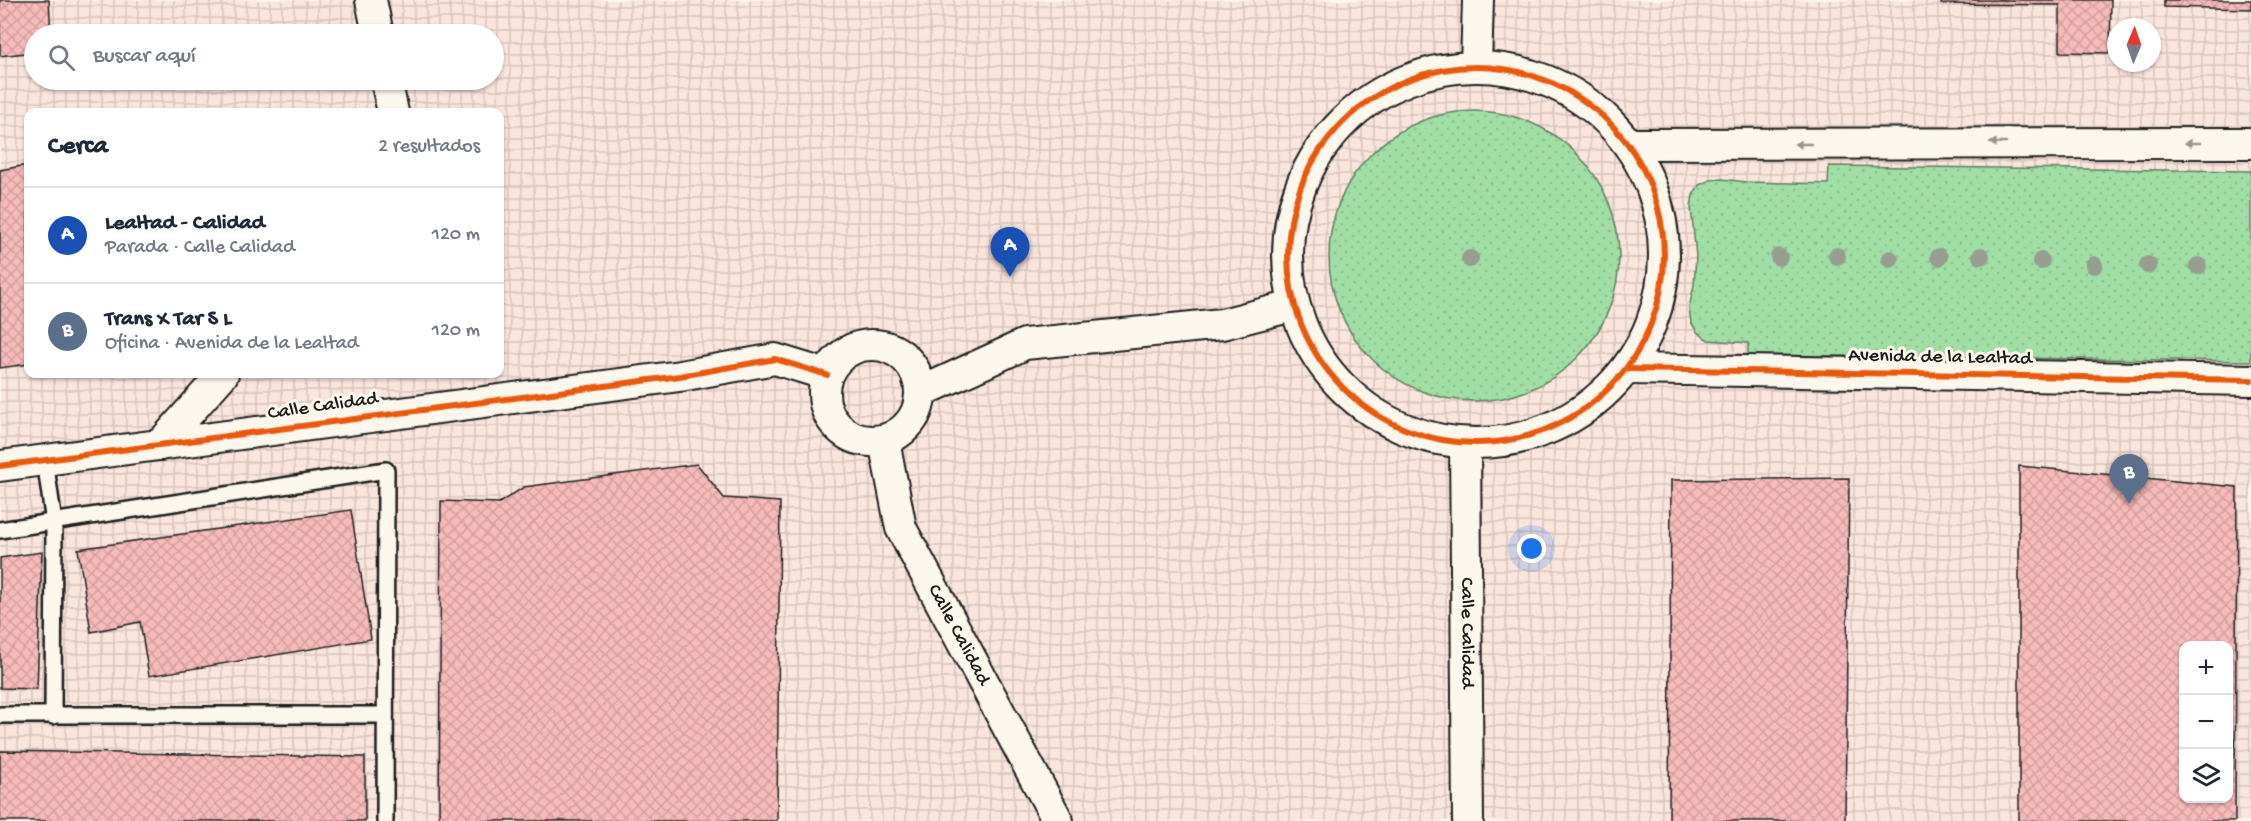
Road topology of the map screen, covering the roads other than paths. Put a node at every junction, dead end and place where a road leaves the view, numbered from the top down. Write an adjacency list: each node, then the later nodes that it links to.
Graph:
1 (371, 0): 3 (street)
2 (1478, 0): 4 (street)
3 (376, 24)
4 (1476, 66): 8 (street); 9 (street)
5 (388, 90): 6 (street)
6 (392, 108)
7 (2251, 143): 8 (street, one-way to 8)
8 (1629, 144): 10 (street)
9 (1293, 306): 14 (street); 16 (street)
10 (1628, 369): 13 (street, Avenida de la Lealtad); 16 (street)
11 (827, 375): 14 (street); 15 (street); 17 (street, Calle Calidad)
12 (219, 378): 17 (street)
13 (2251, 380)
14 (921, 392): 15 (street)
15 (884, 441): 26 (street, Calle Calidad)
16 (1465, 444): 27 (street, Calle Calidad)
17 (160, 445): 18 (street, Calle Calidad)
18 (45, 460): 19 (street, Calle Calidad); 20 (lane)
19 (0, 466)
20 (54, 523): 21 (lane); 23 (lane); 24 (lane)
21 (0, 530)
22 (0, 715): 24 (lane)
23 (385, 715): 24 (lane); 25 (lane)
24 (53, 716)
25 (385, 821)
26 (1058, 821)
27 (1468, 821)

